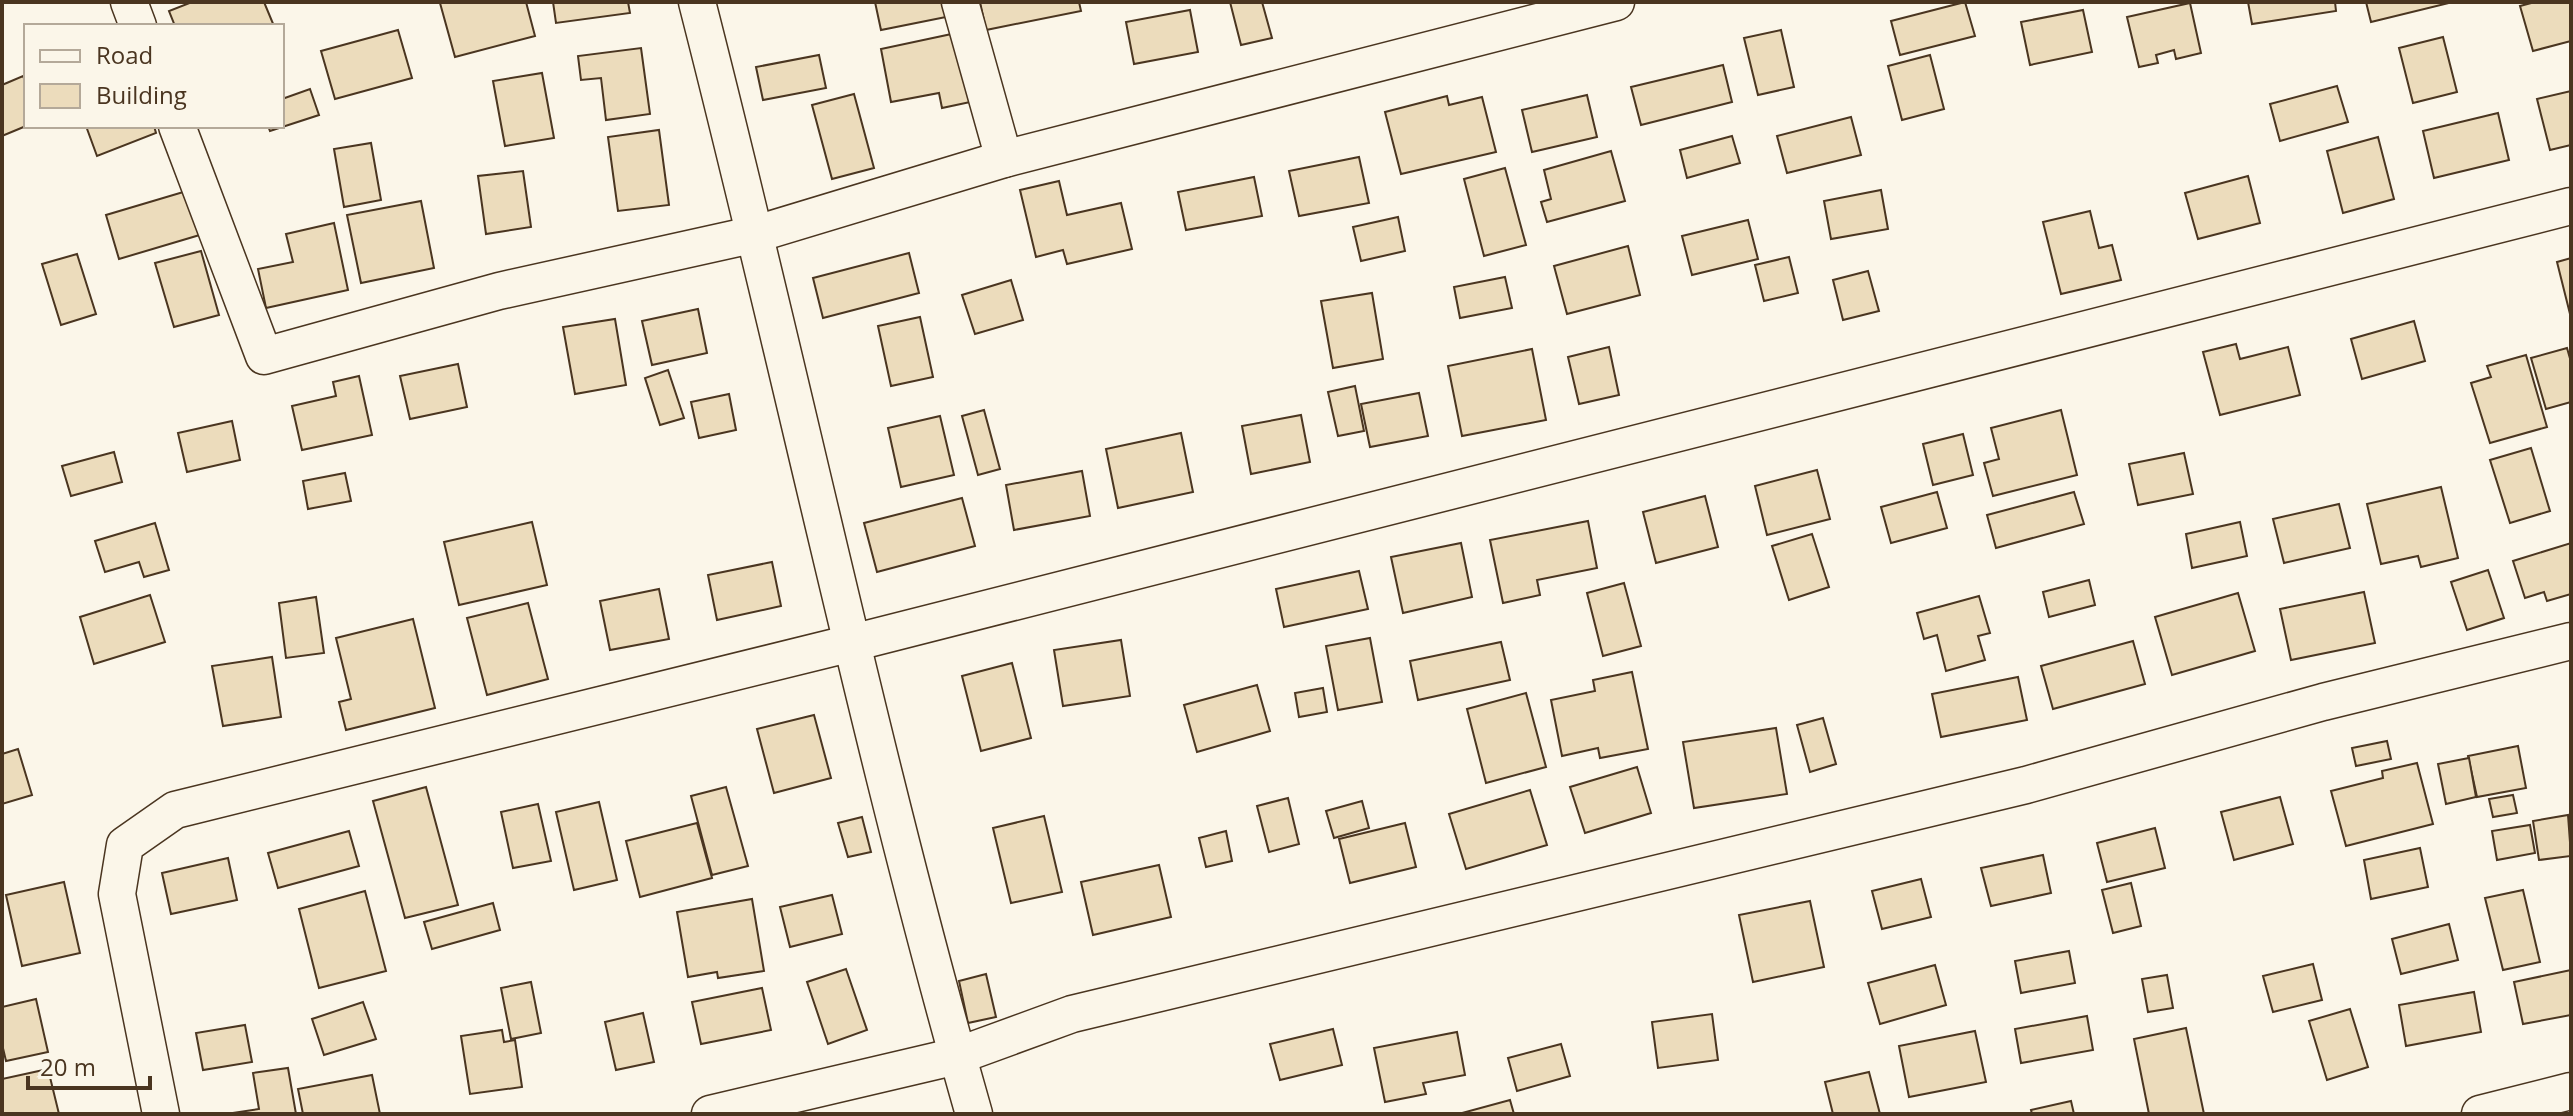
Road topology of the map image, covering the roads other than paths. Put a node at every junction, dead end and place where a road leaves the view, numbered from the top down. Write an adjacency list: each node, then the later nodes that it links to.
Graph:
1 (129, 2): 5 (street)
2 (697, 2): 9 (street)
3 (960, 2): 7 (street)
4 (1616, 2): 7 (street)
5 (137, 24)
6 (178, 128): 9 (street)
7 (1004, 159): 9 (street)
8 (2571, 206): 11 (street)
9 (756, 234): 11 (street)
10 (2571, 641): 12 (street)
11 (852, 643): 12 (street); 14 (street)
12 (957, 1056): 15 (street); 16 (street)
13 (2571, 1091): 17 (street)
14 (161, 1114)
15 (710, 1114)
16 (974, 1114)
17 (2480, 1114)

